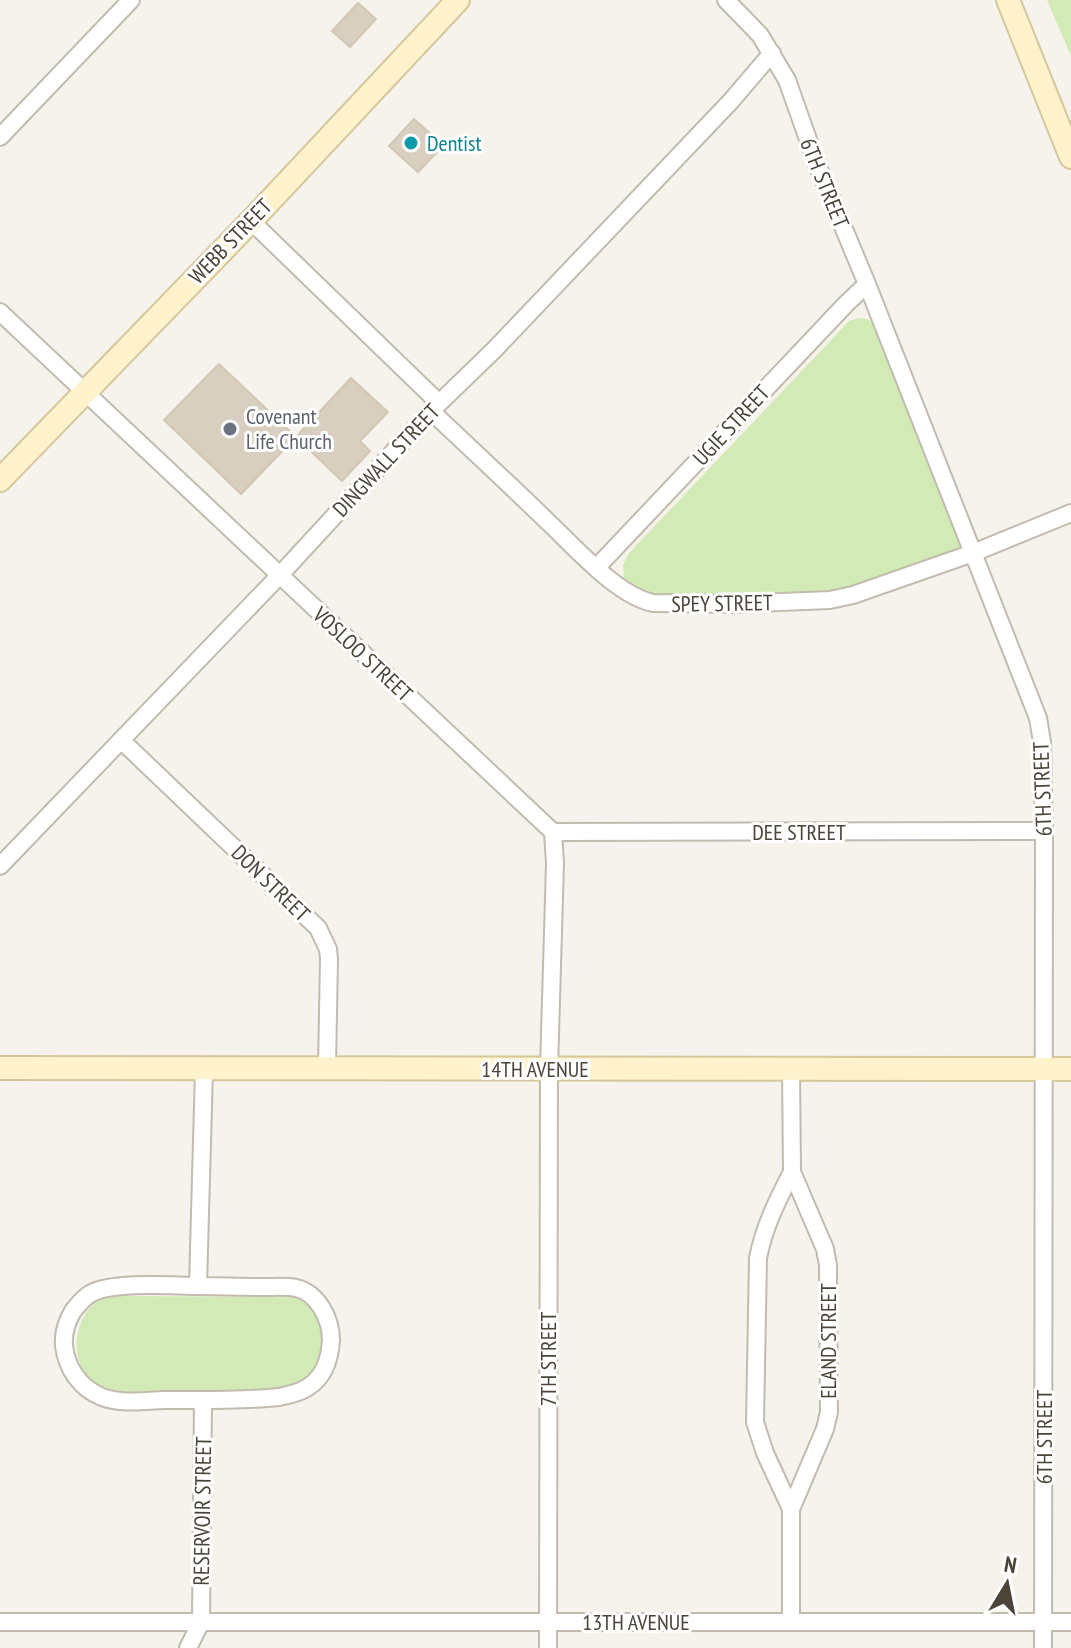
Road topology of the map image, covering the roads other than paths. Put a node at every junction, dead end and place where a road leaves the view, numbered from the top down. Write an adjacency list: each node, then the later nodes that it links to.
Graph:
1 (131, 0): 6 (street)
2 (458, 0): 8 (street, WEBB STREET)
3 (726, 0): 5 (street, 6TH STREET)
4 (1008, 0): 7 (street)
5 (772, 53): 9 (street, 6TH STREET); 12 (street, DINGWALL STREET)
6 (0, 137)
7 (1071, 157)
8 (251, 221): 11 (street, WEBB STREET); 12 (street, SPEY STREET)
9 (867, 284): 15 (street, 6TH STREET); 16 (street, UGIE STREET)
10 (0, 312): 11 (street, VOSLOO STREET)
11 (85, 391): 13 (street, WEBB STREET); 17 (street, VOSLOO STREET)
12 (435, 407): 16 (street, SPEY STREET); 17 (street, DINGWALL STREET)
13 (0, 480)
14 (1071, 513): 15 (street, SPEY STREET)
15 (973, 553): 16 (street, SPEY STREET); 19 (street, 6TH STREET)
16 (597, 567)
17 (279, 576): 18 (street, DINGWALL STREET); 20 (street, VOSLOO STREET)
18 (121, 740): 21 (street, DINGWALL STREET); 22 (street, DON STREET)
19 (1044, 831): 20 (street, DEE STREET); 27 (street, 6TH STREET)
20 (553, 832): 26 (street)
21 (0, 866)
22 (327, 1067): 25 (street, 14TH AVENUE); 26 (street, 14TH AVENUE)
23 (0, 1068): 25 (street, 14TH AVENUE)
24 (791, 1068): 26 (street, 14TH AVENUE); 27 (street, 14TH AVENUE); 29 (street, ELAND STREET)
25 (204, 1069): 30 (street)
26 (549, 1069): 35 (street, 7TH STREET)
27 (1044, 1069): 28 (street, 14TH AVENUE); 37 (street, 6TH STREET)
28 (1071, 1069)
29 (792, 1172): 32 (street, ELAND STREET); 32 (street, ELAND STREET)
30 (198, 1286): 31 (street); 31 (street)
31 (203, 1400): 34 (street, RESERVOIR STREET)
32 (791, 1509): 36 (street, ELAND STREET)
33 (0, 1622): 34 (street, 13TH AVENUE)
34 (201, 1622): 35 (street, 13TH AVENUE); 39 (street)
35 (548, 1622): 36 (street, 13TH AVENUE); 40 (street, 7TH STREET)
36 (791, 1622): 37 (street, 13TH AVENUE)
37 (1043, 1622): 38 (street, 13TH AVENUE); 41 (street, 6TH STREET)
38 (1071, 1622)
39 (188, 1648)
40 (548, 1648)
41 (1043, 1648)

